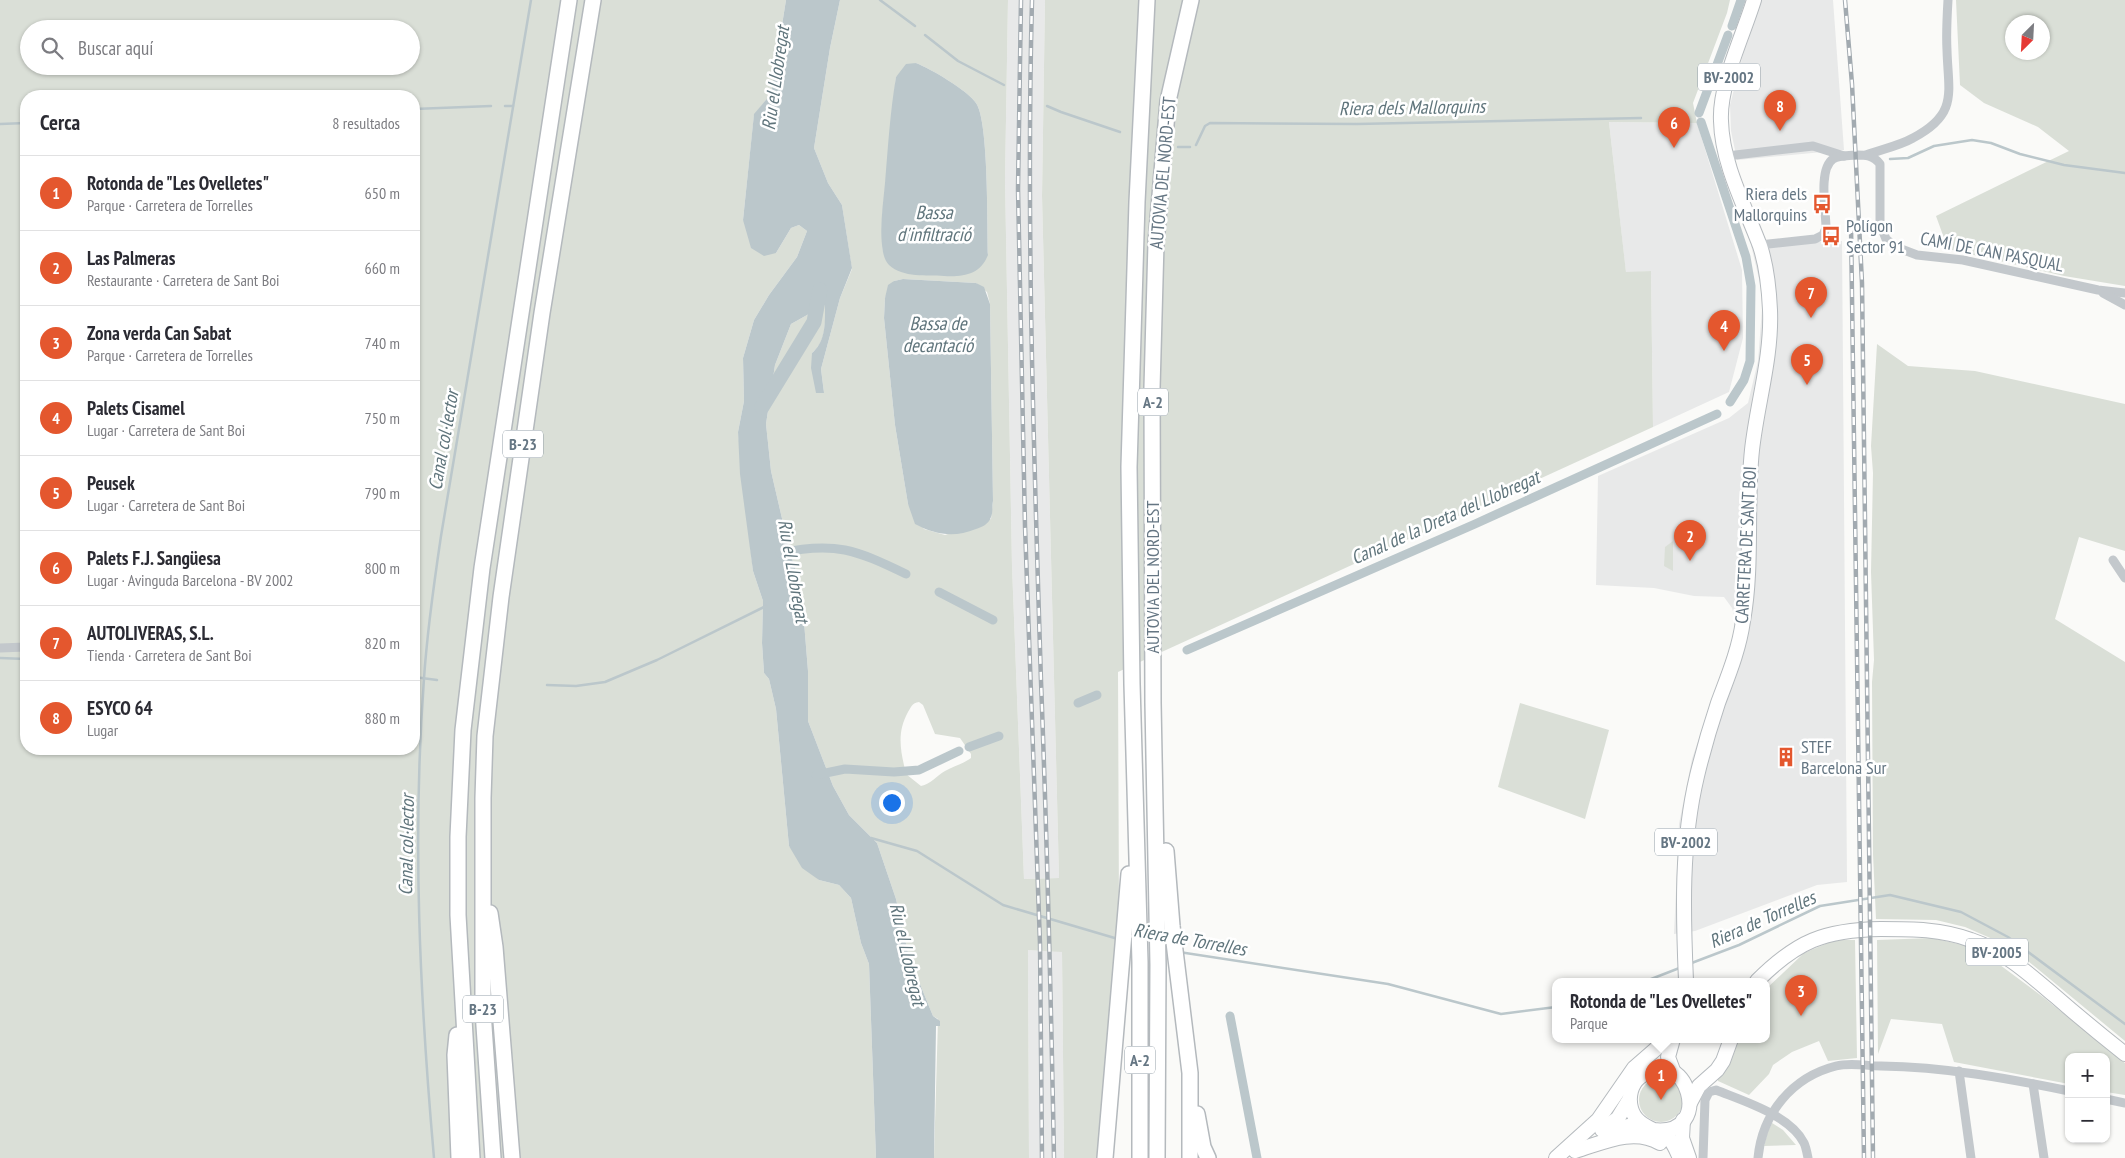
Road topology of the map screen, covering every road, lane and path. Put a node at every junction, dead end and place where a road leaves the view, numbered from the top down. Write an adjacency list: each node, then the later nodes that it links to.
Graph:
1 (569, 0): 25 (highway, B-23)
2 (593, 0): 18 (highway, B-23)
3 (1148, 0): 19 (highway, AUTOVIA DEL NORD-EST / A-2)
4 (1191, 0): 20 (highway, AUTOVIA DEL NORD-EST / A-2)
5 (1754, 0): 8 (main road, BV-2002)
6 (1948, 0): 7 (street)
7 (1866, 155): 9 (street); 11 (street, CAMÍ DE CAN PASQUAL)
8 (1727, 156): 9 (street); 10 (main road, BV-2002)
9 (1844, 156): 10 (street)
10 (1759, 244): 22 (main road, CARRETERA DE SANT BOI / BV-2002)
11 (2098, 290): 12 (street); 13 (street)
12 (2125, 293)
13 (2125, 305)
14 (2125, 562): 15 (street)
15 (2125, 578)
16 (20, 647): 17 (street)
17 (0, 648)
18 (482, 860): 48 (highway, B-23); 49 (highway)
19 (1133, 918): 50 (highway); 51 (highway, A-2)
20 (1164, 925): 34 (highway); 52 (highway, AUTOVIA DEL NORD-EST / A-2)
21 (1838, 932): 23 (main road, BV-2005); 24 (main road, BV-2005); 31 (main road, BV-2005)
22 (1686, 978)
23 (1760, 978)
24 (1769, 978)
25 (462, 994): 46 (highway); 47 (highway, B-23)
26 (1665, 1043): 55 (main road)
27 (1666, 1043): 33 (main road)
28 (1668, 1043): 35 (main road)
29 (1723, 1043): 35 (main road)
30 (1730, 1043): 40 (main road)
31 (2125, 1054)
32 (1959, 1071): 36 (street); 42 (street); 62 (street)
33 (1647, 1072): 35 (main road); 38 (main road)
34 (1190, 1073): 53 (highway); 54 (highway)
35 (1678, 1076): 40 (main road)
36 (2033, 1084): 37 (street); 63 (street)
37 (2065, 1090)
38 (1629, 1100): 44 (main road); 45 (main road)
39 (2110, 1100): 41 (street)
40 (1690, 1102): 43 (main road)
41 (2125, 1103)
42 (1771, 1113): 59 (street); 60 (street); 61 (street)
43 (1683, 1120): 44 (main road); 58 (main road)
44 (1650, 1128): 45 (main road); 57 (main road)
45 (1569, 1155): 56 (main road)
46 (459, 1158)
47 (472, 1158)
48 (493, 1158)
49 (513, 1158)
50 (1105, 1158)
51 (1140, 1158)
52 (1157, 1158)
53 (1190, 1158)
54 (1208, 1158)
55 (1556, 1158)
56 (1675, 1158)
57 (1680, 1158)
58 (1689, 1158)
59 (1703, 1158)
60 (1758, 1158)
61 (1808, 1158)
62 (1970, 1158)
63 (2044, 1158)

